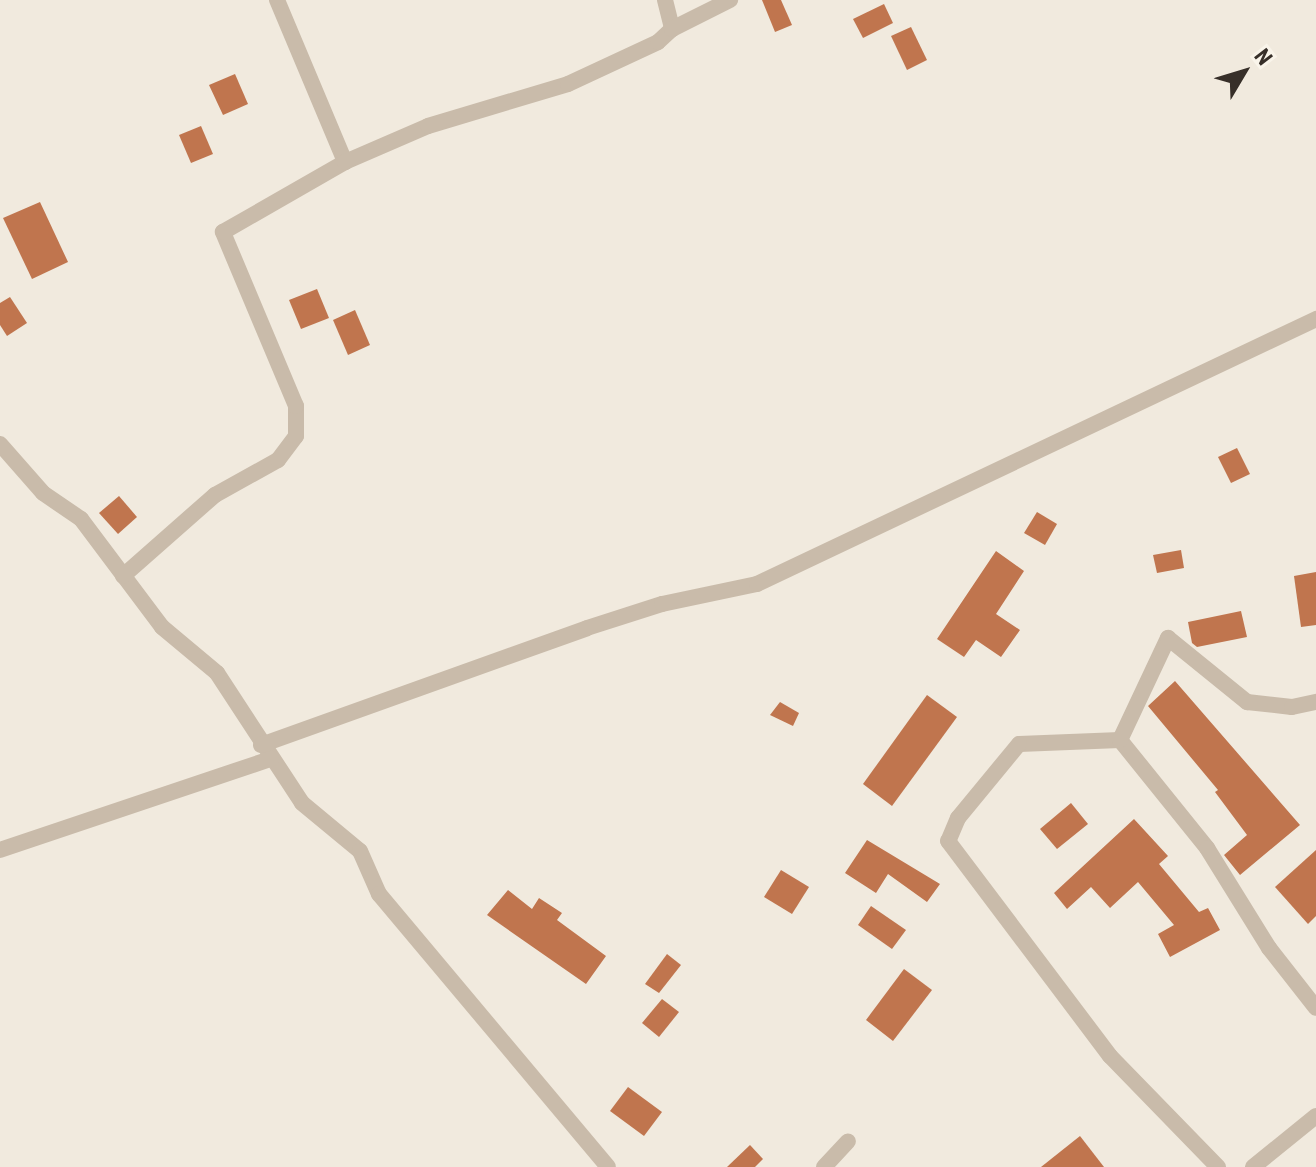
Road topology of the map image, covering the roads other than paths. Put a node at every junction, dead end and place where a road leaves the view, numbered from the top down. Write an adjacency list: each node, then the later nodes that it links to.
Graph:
1 (277, 0): 5 (street)
2 (665, 0): 4 (street)
3 (730, 0): 4 (street)
4 (672, 29): 5 (street)
5 (345, 162): 8 (street)
6 (1316, 319): 11 (street)
7 (0, 444): 8 (street)
8 (123, 576): 11 (street)
9 (1316, 702): 10 (street)
10 (1120, 740): 14 (street); 19 (street)
11 (261, 745): 12 (street)
12 (271, 759): 13 (street); 17 (street)
13 (0, 850)
14 (1316, 1008)
15 (1316, 1116): 20 (street)
16 (848, 1141): 18 (street)
17 (608, 1167)
18 (824, 1167)
19 (1218, 1167)
20 (1253, 1167)

